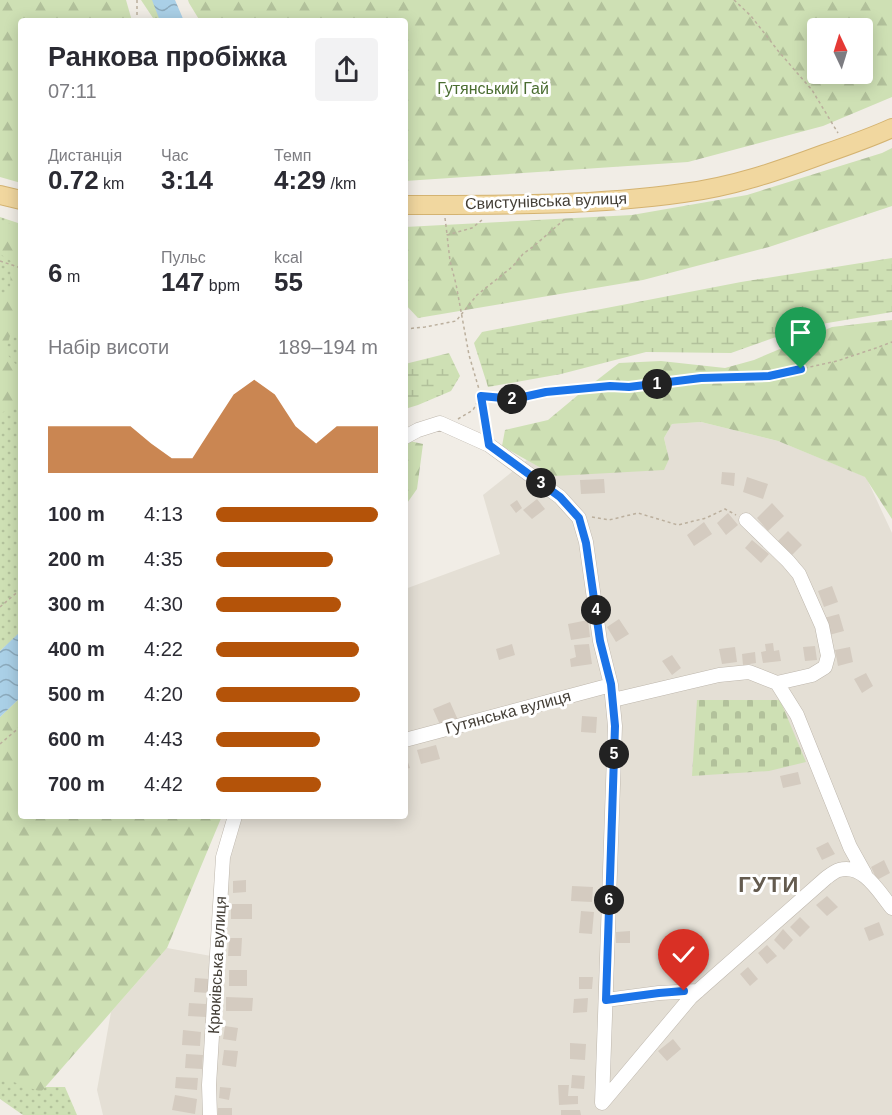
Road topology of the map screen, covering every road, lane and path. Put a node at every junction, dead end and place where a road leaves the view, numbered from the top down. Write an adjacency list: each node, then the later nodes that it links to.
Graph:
1 (137, 0): 3 (path)
2 (735, 0): 5 (path)
3 (137, 18)
4 (892, 128): 5 (main road, Свистунівська вулиця)
5 (847, 146): 8 (main road, Свистунівська вулиця)
6 (0, 195): 7 (main road)
7 (18, 199)
8 (482, 204): 10 (main road, Свистунівська вулиця); 12 (path)
9 (408, 205): 10 (main road, Свистунівська вулиця)
10 (443, 205): 12 (path)
11 (566, 218): 15 (path)
12 (447, 235): 15 (path)
13 (0, 261): 14 (path)
14 (18, 267)
15 (461, 314): 16 (path); 18 (path)
16 (408, 329)
17 (892, 342): 18 (path)
18 (481, 396): 19 (path); 21 (path)
19 (440, 423): 20 (street); 21 (street)
20 (408, 435)
21 (489, 445): 22 (street)
22 (576, 515): 23 (path); 27 (street)
23 (746, 520): 26 (street)
24 (18, 592): 25 (path)
25 (0, 608)
26 (777, 683): 28 (street); 33 (street)
27 (611, 684): 28 (street); 30 (street, Гутянська вулиця)
28 (613, 700): 38 (street)
29 (18, 729): 31 (path)
30 (408, 739)
31 (0, 744)
32 (234, 819): 40 (street, Крюківська вулиця)
33 (850, 847): 34 (street); 35 (street)
34 (839, 870): 35 (street); 37 (street)
35 (865, 874): 36 (street)
36 (892, 908)
37 (698, 991): 38 (street); 39 (street)
38 (606, 1000): 39 (street)
39 (602, 1109)
40 (210, 1115)

